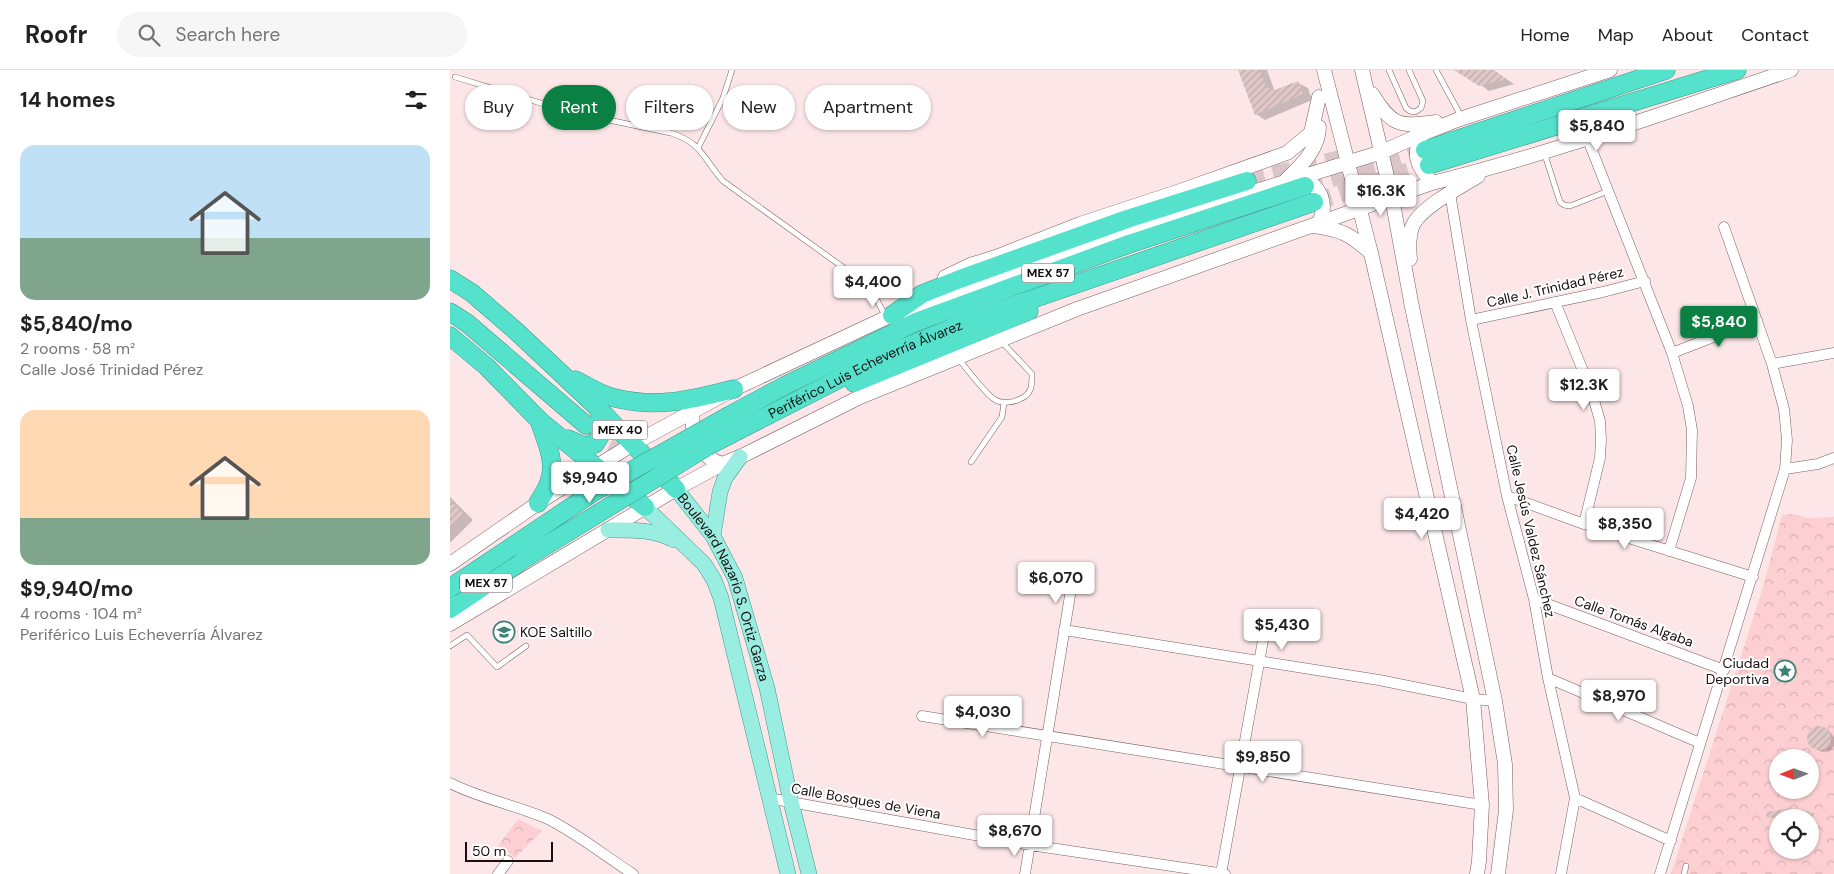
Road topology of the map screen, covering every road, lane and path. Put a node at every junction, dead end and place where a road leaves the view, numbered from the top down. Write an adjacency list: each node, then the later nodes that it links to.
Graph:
1 (732, 70): 18 (lane)
2 (1318, 70): 15 (street)
3 (1324, 70): 22 (street)
4 (1362, 70): 14 (street)
5 (1389, 70): 6 (lane)
6 (1409, 70)
7 (1436, 70): 16 (lane)
8 (1610, 70): 12 (street)
9 (1666, 70): 16 (highway)
10 (1737, 70): 19 (highway)
11 (1790, 70): 17 (street)
12 (1585, 74): 16 (street)
13 (455, 77): 18 (lane)
14 (1366, 86): 16 (street); 20 (street)
15 (1319, 97): 27 (street); 40 (street)
16 (1461, 125): 19 (highway)
17 (1588, 140): 21 (street); 28 (street)
18 (698, 148): 44 (lane)
19 (1425, 148): 20 (street); 26 (street)
20 (1382, 152): 22 (street); 30 (street)
21 (1544, 152): 23 (street); 28 (lane)
22 (1348, 162): 25 (street); 32 (street)
23 (1489, 169): 26 (street); 29 (street)
24 (1247, 181): 40 (highway)
25 (1303, 182): 27 (street); 33 (street); 47 (highway, Periférico Luis Echeverría Álvarez / MEX 57)
26 (1432, 183): 30 (street)
27 (1280, 184): 37 (street)
28 (1609, 191): 39 (street)
29 (1450, 193): 42 (street); 45 (street, Calle Jesús Valdez Sánchez)
30 (1392, 198): 32 (street); 42 (street)
31 (1314, 202): 36 (highway, Periférico Luis Echeverría Álvarez / MEX 57)
32 (1360, 209): 33 (street); 35 (street)
33 (1315, 224): 35 (street); 49 (street)
34 (1724, 227): 46 (street)
35 (1371, 253): 95 (street)
36 (1143, 261): 60 (highway, Periférico Luis Echeverría Álvarez / MEX 57); 64 (highway)
37 (1039, 264): 44 (street); 47 (highway)
38 (450, 279): 54 (highway, Boulevard Nazario S. Ortiz Garza / MEX 40)
39 (1645, 281): 41 (street, Calle J. Trinidad Pérez); 50 (street)
40 (928, 292): 44 (highway)
41 (1555, 302): 45 (street, Calle J. Trinidad Pérez); 75 (street)
42 (1412, 307): 96 (street)
43 (450, 312): 61 (highway)
44 (889, 316): 55 (street)
45 (1471, 320): 72 (street, Calle Jesús Valdez Sánchez)
46 (1757, 320): 50 (street); 53 (street)
47 (916, 322): 60 (highway, Periférico Luis Echeverría Álvarez / MEX 57)
48 (450, 336): 59 (highway, Boulevard Nazario S. Ortiz Garza / MEX 40)
49 (1000, 340): 52 (street); 56 (lane)
50 (1672, 353): 80 (street)
51 (1834, 353): 53 (street)
52 (957, 358): 56 (lane); 65 (street)
53 (1772, 364): 70 (street)
54 (561, 374): 55 (highway); 57 (highway, Boulevard Nazario S. Ortiz Garza / MEX 40)
55 (734, 389): 58 (street)
56 (1004, 403): 67 (lane)
57 (600, 410): 62 (highway); 63 (highway, Boulevard Nazario S. Ortiz Garza / MEX 40)
58 (693, 411): 63 (street); 68 (street)
59 (539, 420): 62 (highway, Boulevard Nazario S. Ortiz Garza / MEX 40); 73 (highway)
60 (735, 422): 84 (highway, Periférico Luis Echeverría Álvarez / MEX 57, bridge); 86 (highway, Periférico Luis Echeverría Álvarez / MEX 57, bridge)
61 (586, 425)
62 (558, 435): 69 (highway, Boulevard Nazario S. Ortiz Garza / MEX 40)
63 (633, 444): 69 (street); 71 (highway, Boulevard Nazario S. Ortiz Garza / MEX 40)
64 (720, 446)
65 (740, 457): 68 (street); 77 (main road)
66 (1834, 458): 70 (street)
67 (971, 462)
68 (722, 464): 71 (street)
69 (596, 466): 73 (street); 74 (highway, Boulevard Nazario S. Ortiz Garza / MEX 40)
70 (1785, 469): 82 (street)
71 (676, 489): 74 (street); 77 (main road, Boulevard Nazario S. Ortiz Garza)
72 (1507, 496): 75 (street); 85 (street, Calle Jesús Valdez Sánchez)
73 (543, 500): 79 (street); 81 (street)
74 (645, 507): 76 (street); 78 (main road, Boulevard Nazario S. Ortiz Garza)
75 (1584, 524): 80 (street)
76 (608, 530): 78 (main road); 79 (street)
77 (713, 536): 104 (main road, Boulevard Nazario S. Ortiz Garza)
78 (686, 546): 102 (main road, Boulevard Nazario S. Ortiz Garza)
79 (580, 547): 88 (street)
80 (1669, 551): 82 (street)
81 (450, 564)
82 (1753, 577): 93 (street)
83 (1072, 583): 89 (street)
84 (450, 588)
85 (1534, 599): 93 (street, Calle Tomás Algaba); 94 (street, Calle Jesús Valdez Sánchez)
86 (450, 608)
87 (1267, 618): 92 (street)
88 (450, 624)
89 (1064, 630): 92 (street); 98 (street)
90 (450, 646): 91 (lane)
91 (526, 646)
92 (1260, 660): 95 (street); 100 (street)
93 (1724, 670): 99 (street)
94 (1548, 678): 99 (street); 103 (street, Calle Jesús Valdez Sánchez)
95 (1474, 699): 96 (street); 105 (street)
96 (1496, 701): 117 (street)
97 (922, 716): 98 (street)
98 (1047, 735): 100 (street); 107 (street)
99 (1700, 743): 106 (street)
100 (1240, 767): 105 (street); 115 (street)
101 (450, 783): 111 (street)
102 (768, 798): 104 (street, Calle Bosques de Viena); 112 (main road, Boulevard Nazario S. Ortiz Garza)
103 (1575, 798): 106 (street); 118 (street, Calle Jesús Valdez Sánchez)
104 (790, 802): 107 (street, Calle Bosques de Viena); 113 (main road, Boulevard Nazario S. Ortiz Garza)
105 (1482, 805): 116 (street)
106 (1671, 841): 119 (street)
107 (1030, 844): 114 (street); 115 (street, Calle Bosques de Viena)
108 (508, 861): 110 (street)
109 (1686, 866): 120 (lane)
110 (498, 874)
111 (633, 874)
112 (788, 874)
113 (809, 874)
114 (1025, 874)
115 (1222, 874)
116 (1477, 874)
117 (1498, 874)
118 (1561, 874)
119 (1660, 874)
120 (1684, 874)

